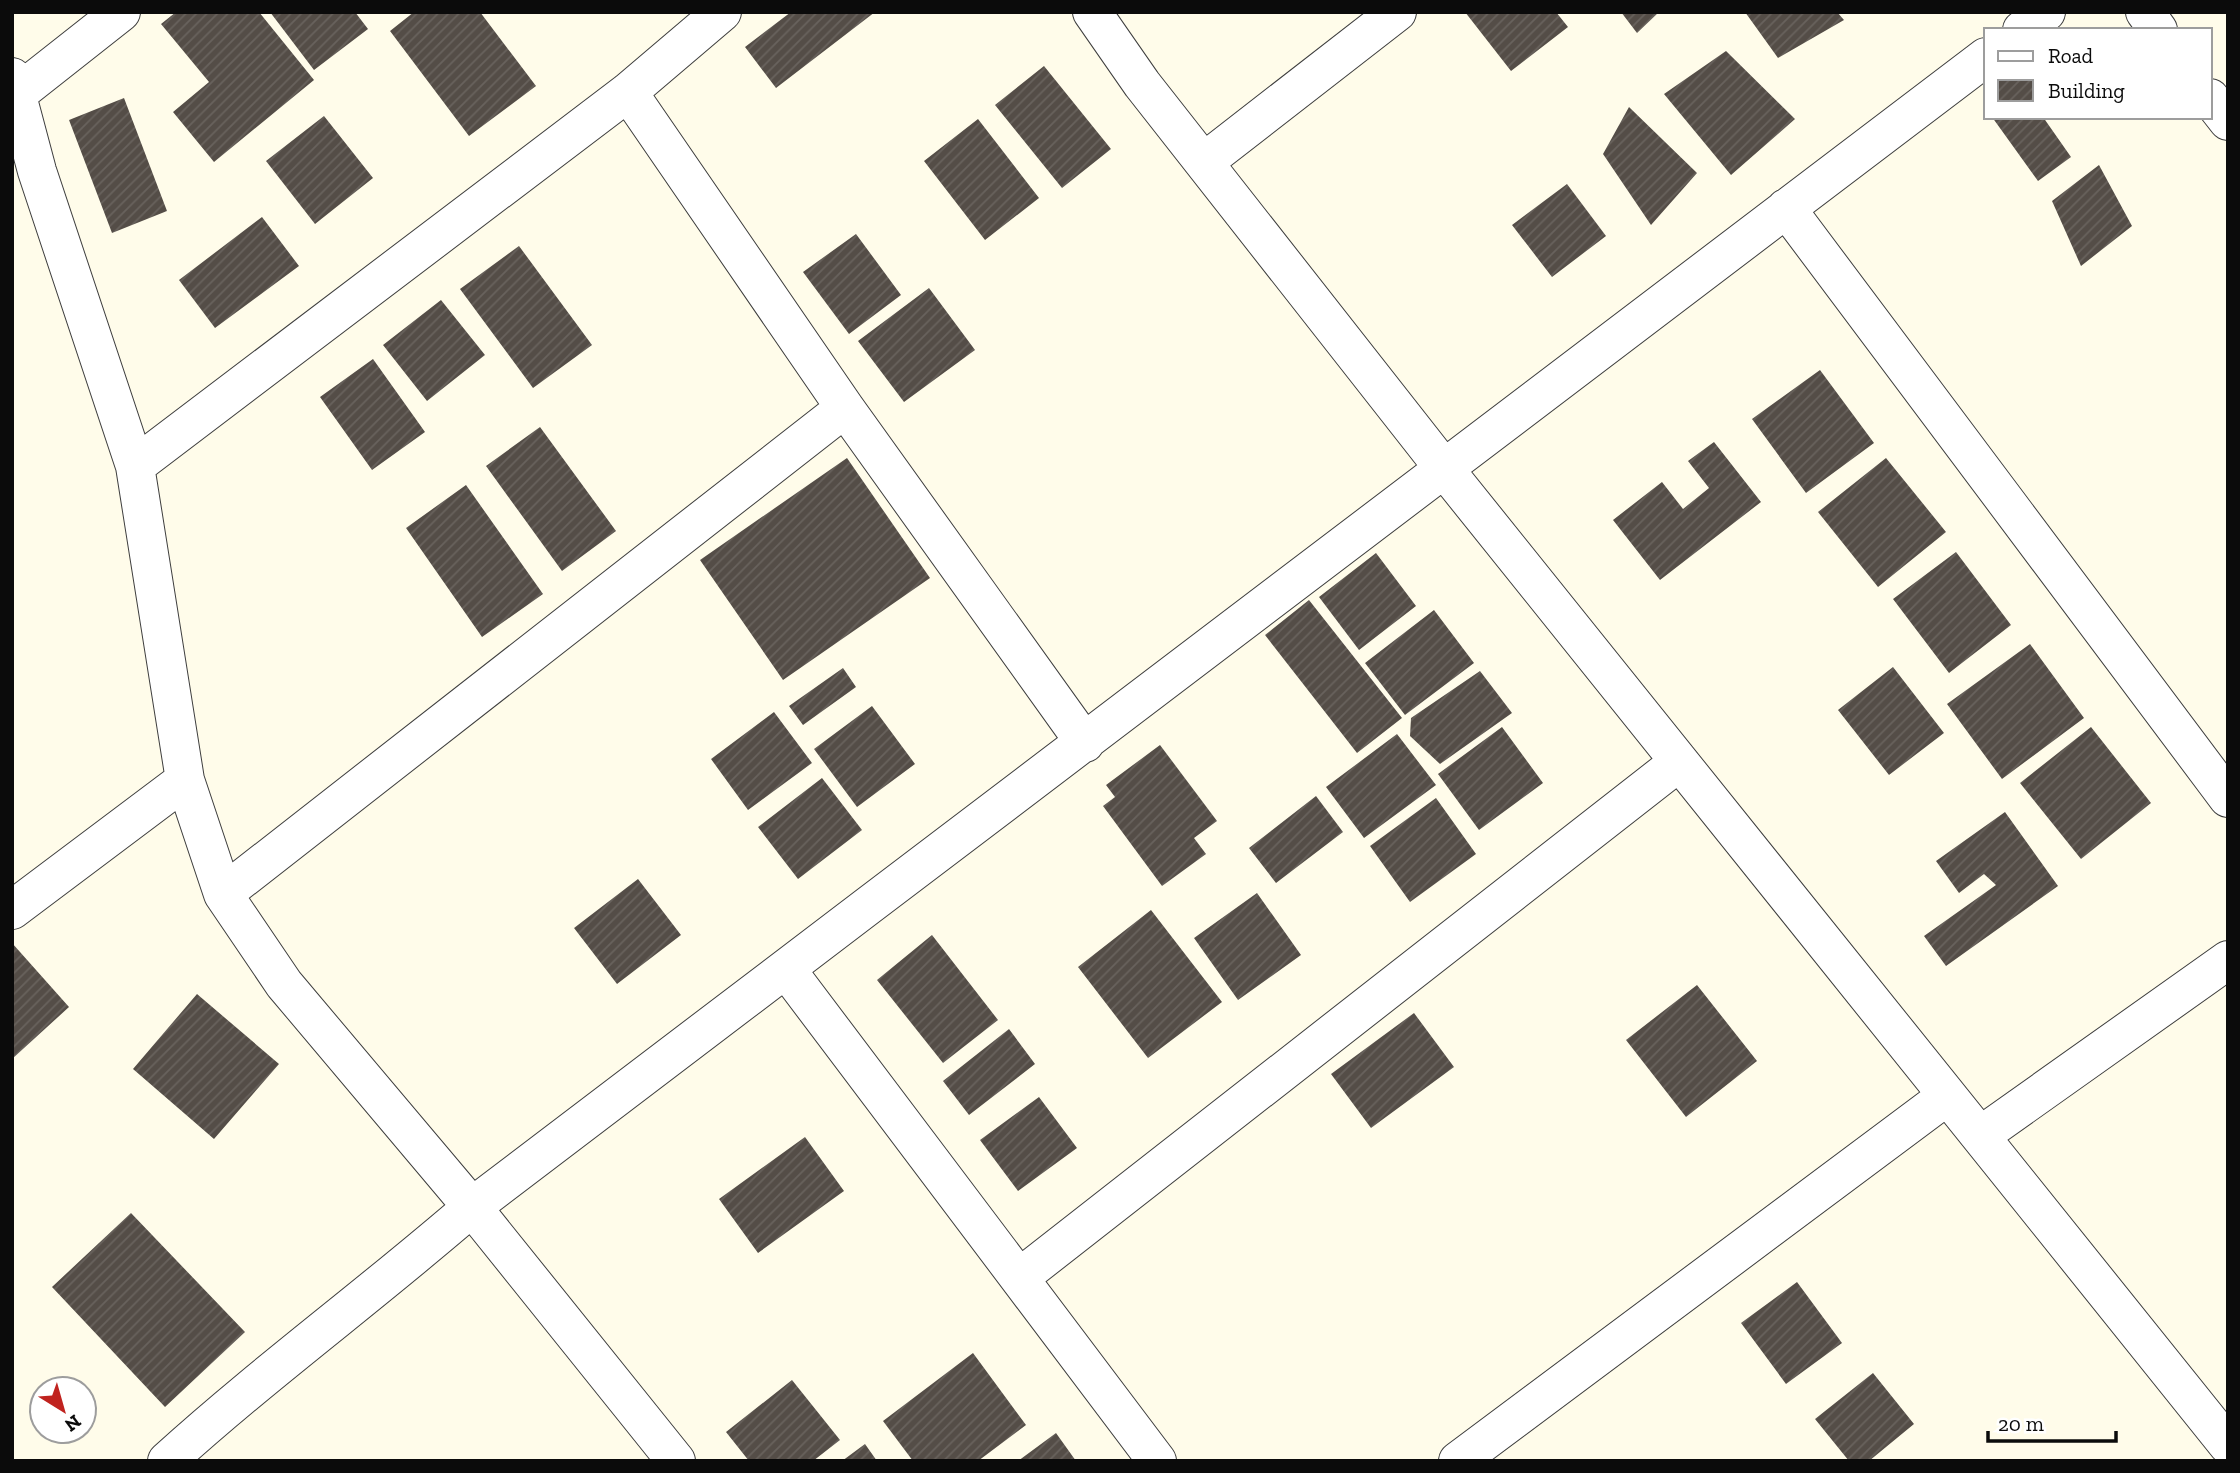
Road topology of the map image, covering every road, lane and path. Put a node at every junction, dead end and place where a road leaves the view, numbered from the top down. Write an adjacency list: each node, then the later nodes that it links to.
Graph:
1 (121, 12): 10 (street)
2 (723, 12): 11 (street)
3 (1091, 12): 14 (street)
4 (1397, 12): 14 (street)
5 (2046, 12): 7 (street)
6 (2144, 12): 8 (street)
7 (2025, 28)
8 (2156, 28)
9 (1984, 59): 15 (street)
10 (14, 90): 17 (street)
11 (628, 92): 16 (street); 17 (street)
12 (2212, 101): 13 (street)
13 (2228, 121)
14 (1204, 162): 18 (street)
15 (1786, 208): 18 (street); 22 (street)
16 (845, 408): 19 (street); 23 (street)
17 (135, 466): 21 (street)
18 (1442, 466): 19 (street); 20 (street)
19 (1085, 743): 26 (street)
20 (1679, 762): 27 (street); 30 (street)
21 (185, 780): 23 (street); 24 (street)
22 (2228, 798)
23 (223, 894): 29 (street)
24 (12, 910)
25 (2228, 960): 28 (street)
26 (786, 969): 29 (street); 30 (street)
27 (1947, 1096): 28 (street); 35 (street)
28 (1980, 1136): 31 (street)
29 (472, 1207): 32 (street); 33 (street)
30 (1019, 1278): 34 (street)
31 (2228, 1445)
32 (667, 1457)
33 (167, 1461)
34 (1157, 1461)
35 (1458, 1461)

